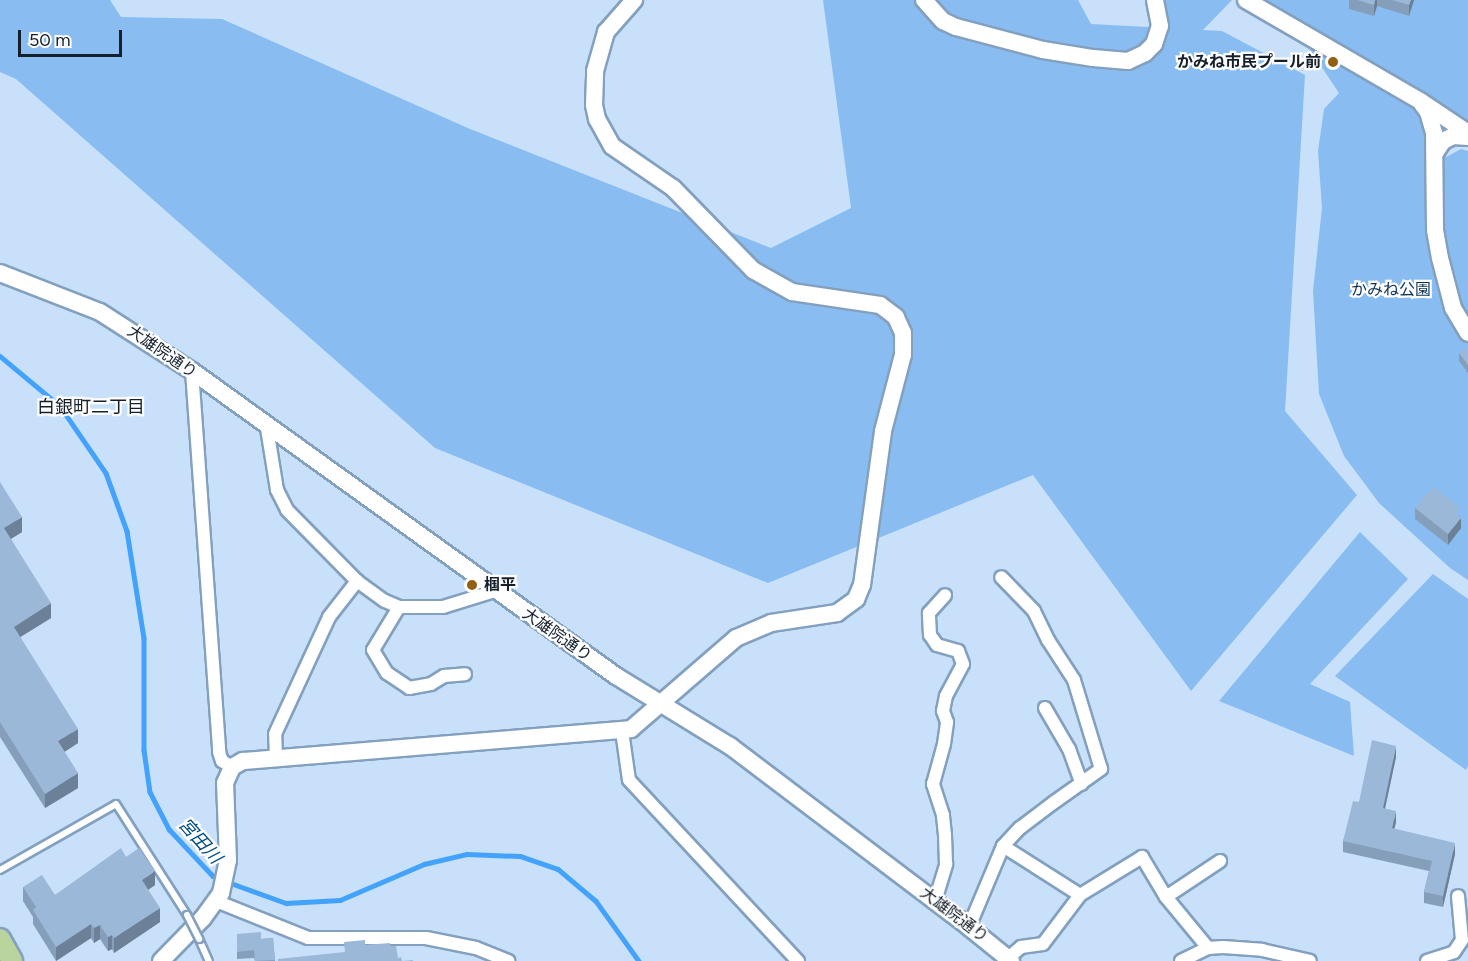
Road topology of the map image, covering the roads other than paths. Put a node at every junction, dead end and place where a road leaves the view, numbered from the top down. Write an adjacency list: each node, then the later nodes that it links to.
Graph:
1 (634, 0): 19 (street)
2 (924, 0): 3 (street)
3 (1155, 0)
4 (1246, 0): 5 (street)
5 (1267, 6): 6 (street)
6 (1420, 101): 7 (street); 8 (street)
7 (1468, 135): 8 (street)
8 (1435, 153): 10 (street)
9 (0, 273): 11 (street, 大雄院通り)
10 (1468, 333)
11 (192, 371): 12 (street, 大雄院通り); 23 (street)
12 (266, 422): 14 (street); 15 (street, 大雄院通り)
13 (1002, 577): 24 (street)
14 (357, 581): 17 (street); 22 (street)
15 (495, 591): 17 (street); 19 (street, 大雄院通り)
16 (945, 595): 32 (street)
17 (399, 606): 18 (street)
18 (465, 674)
19 (661, 703): 21 (street); 32 (street, 大雄院通り)
20 (1045, 708): 24 (street)
21 (622, 731): 22 (street); 42 (street)
22 (276, 758): 23 (street)
23 (232, 767): 30 (street)
24 (1082, 784): 25 (street)
25 (1003, 846): 28 (street); 33 (street)
26 (1220, 861): 31 (street)
27 (0, 870): 40 (lane, bridge)
28 (1080, 895): 31 (street); 36 (street)
29 (1458, 896): 37 (street)
30 (219, 897): 39 (street); 41 (street)
31 (1166, 897): 35 (street)
32 (935, 901): 33 (street, 大雄院通り)
33 (969, 927): 36 (street, 大雄院通り)
34 (0, 939): 38 (main road)
35 (1208, 948): 43 (street); 44 (street)
36 (1009, 959)
37 (1433, 960)
38 (12, 961)
39 (161, 961)
40 (209, 961)
41 (509, 961)
42 (798, 961)
43 (1181, 961)
44 (1310, 961)

